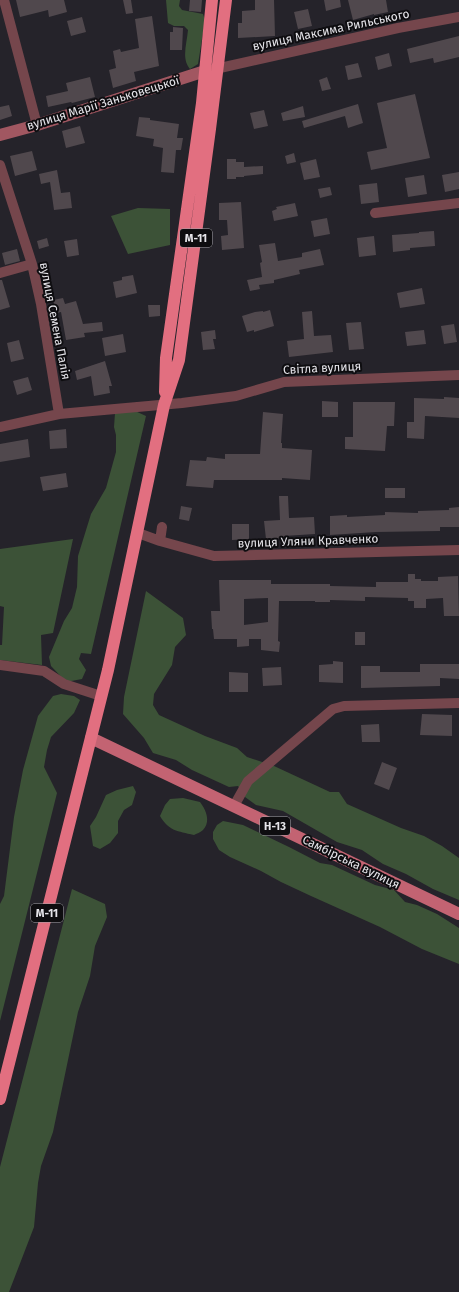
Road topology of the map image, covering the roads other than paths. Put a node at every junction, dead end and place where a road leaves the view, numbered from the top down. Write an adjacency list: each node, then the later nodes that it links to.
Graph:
1 (4, 0): 7 (street)
2 (212, 0): 6 (highway, М-11)
3 (226, 0): 5 (highway, М-11)
4 (459, 17): 5 (street, вулиця Максима Рильського)
5 (218, 68): 6 (street, вулиця Максима Рильського); 15 (highway, М-11)
6 (205, 71): 7 (street, вулиця Марії Заньковецької); 15 (highway, М-11)
7 (37, 125): 8 (street, вулиця Марії Заньковецької)
8 (0, 135)
9 (0, 165): 12 (street, вулиця Семена Палія)
10 (459, 203): 11 (street)
11 (375, 213)
12 (32, 264): 13 (street); 16 (street, вулиця Семена Палія)
13 (0, 273)
14 (459, 374): 15 (street, Світла вулиця)
15 (164, 405): 16 (street, Світла вулиця); 19 (highway, М-11)
16 (59, 414): 17 (street, Світла вулиця)
17 (0, 427)
18 (162, 527): 20 (street)
19 (138, 533): 20 (street, вулиця Уляни Кравченко); 23 (highway, М-11)
20 (160, 541): 21 (street, вулиця Уляни Кравченко)
21 (459, 550)
22 (0, 666): 23 (street)
23 (102, 696): 25 (highway, М-11)
24 (459, 703): 26 (street)
25 (91, 738): 26 (main road, Самбірська вулиця / Н-13); 28 (highway, М-11)
26 (234, 806): 27 (main road, Самбірська вулиця / Н-13)
27 (459, 914)
28 (0, 1099)

